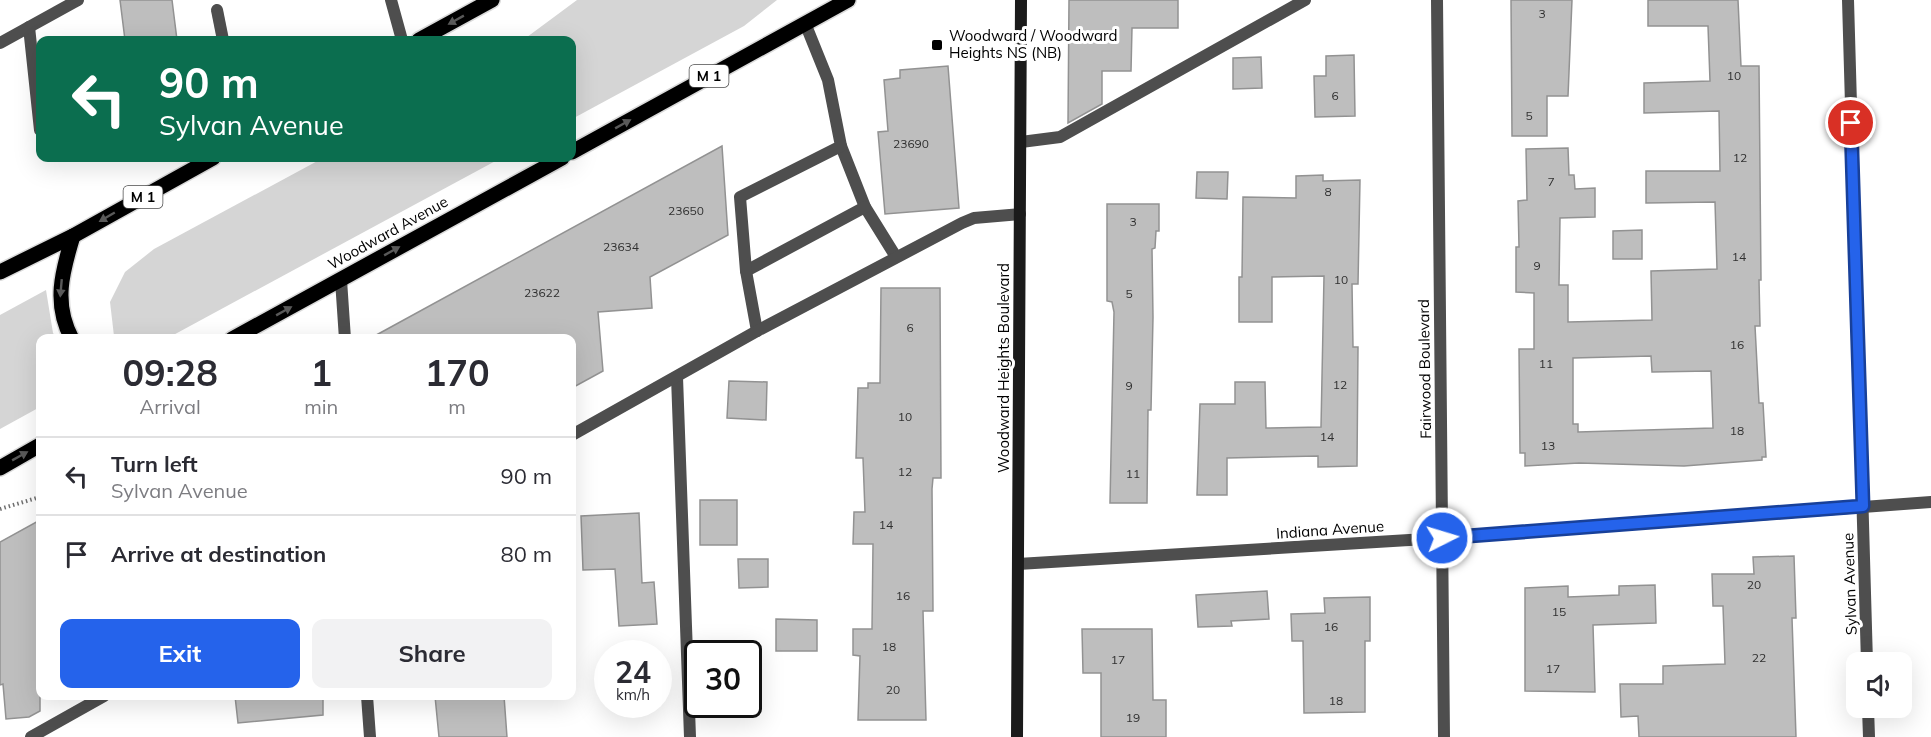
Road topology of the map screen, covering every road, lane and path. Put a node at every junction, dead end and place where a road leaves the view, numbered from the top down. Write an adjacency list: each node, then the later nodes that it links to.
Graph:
1 (78, 0): 11 (street)
2 (391, 0): 13 (street)
3 (492, 0): 14 (main road, one-way to 14)
4 (848, 0): 10 (main road, M 1)
5 (1021, 0): 17 (street, Woodward Heights Boulevard)
6 (1305, 0): 17 (street)
7 (1437, 0): 41 (street, Fairwood Boulevard)
8 (1848, 0): 39 (street, Sylvan Avenue)
9 (217, 10): 12 (street)
10 (805, 23): 18 (street); 19 (main road, M 1, one-way to 10)
11 (29, 27): 15 (street); 16 (street)
12 (222, 36)
13 (401, 36)
14 (426, 36)
15 (0, 43)
16 (36, 93)
17 (1021, 142): 23 (street, Woodward Heights Boulevard)
18 (841, 146): 22 (street); 26 (street)
19 (576, 150)
20 (206, 162): 24 (main road, M 1, one-way to 24)
21 (555, 162): 28 (main road, Woodward Avenue, one-way to 21)
22 (865, 207): 25 (street); 26 (street)
23 (1020, 214): 25 (street); 42 (street, Woodward Heights Boulevard)
24 (73, 237): 27 (main road, M 1); 30 (main road, one-way to 30)
25 (896, 258): 29 (street)
26 (746, 271): 29 (street)
27 (0, 272)
28 (341, 280): 31 (main road, Woodward Avenue, one-way to 28); 32 (street)
29 (757, 332): 33 (street)
30 (70, 334)
31 (241, 334)
32 (345, 334)
33 (677, 378): 34 (street); 49 (street)
34 (576, 433)
35 (36, 447): 36 (main road, one-way to 35)
36 (0, 468)
37 (36, 498): 40 (path)
38 (1931, 502): 39 (street, Indiana Avenue)
39 (1863, 506): 41 (street, Indiana Avenue); 43 (street, Sylvan Avenue)
40 (0, 509)
41 (1442, 538): 42 (street, Indiana Avenue); 51 (street, Fairwood Boulevard)
42 (1018, 564): 50 (street, Woodward Heights Boulevard)
43 (1867, 652)
44 (97, 700): 47 (street)
45 (367, 700): 48 (street)
46 (1868, 718): 52 (street)
47 (31, 737)
48 (370, 737)
49 (690, 737)
50 (1017, 737)
51 (1444, 737)
52 (1869, 737)

